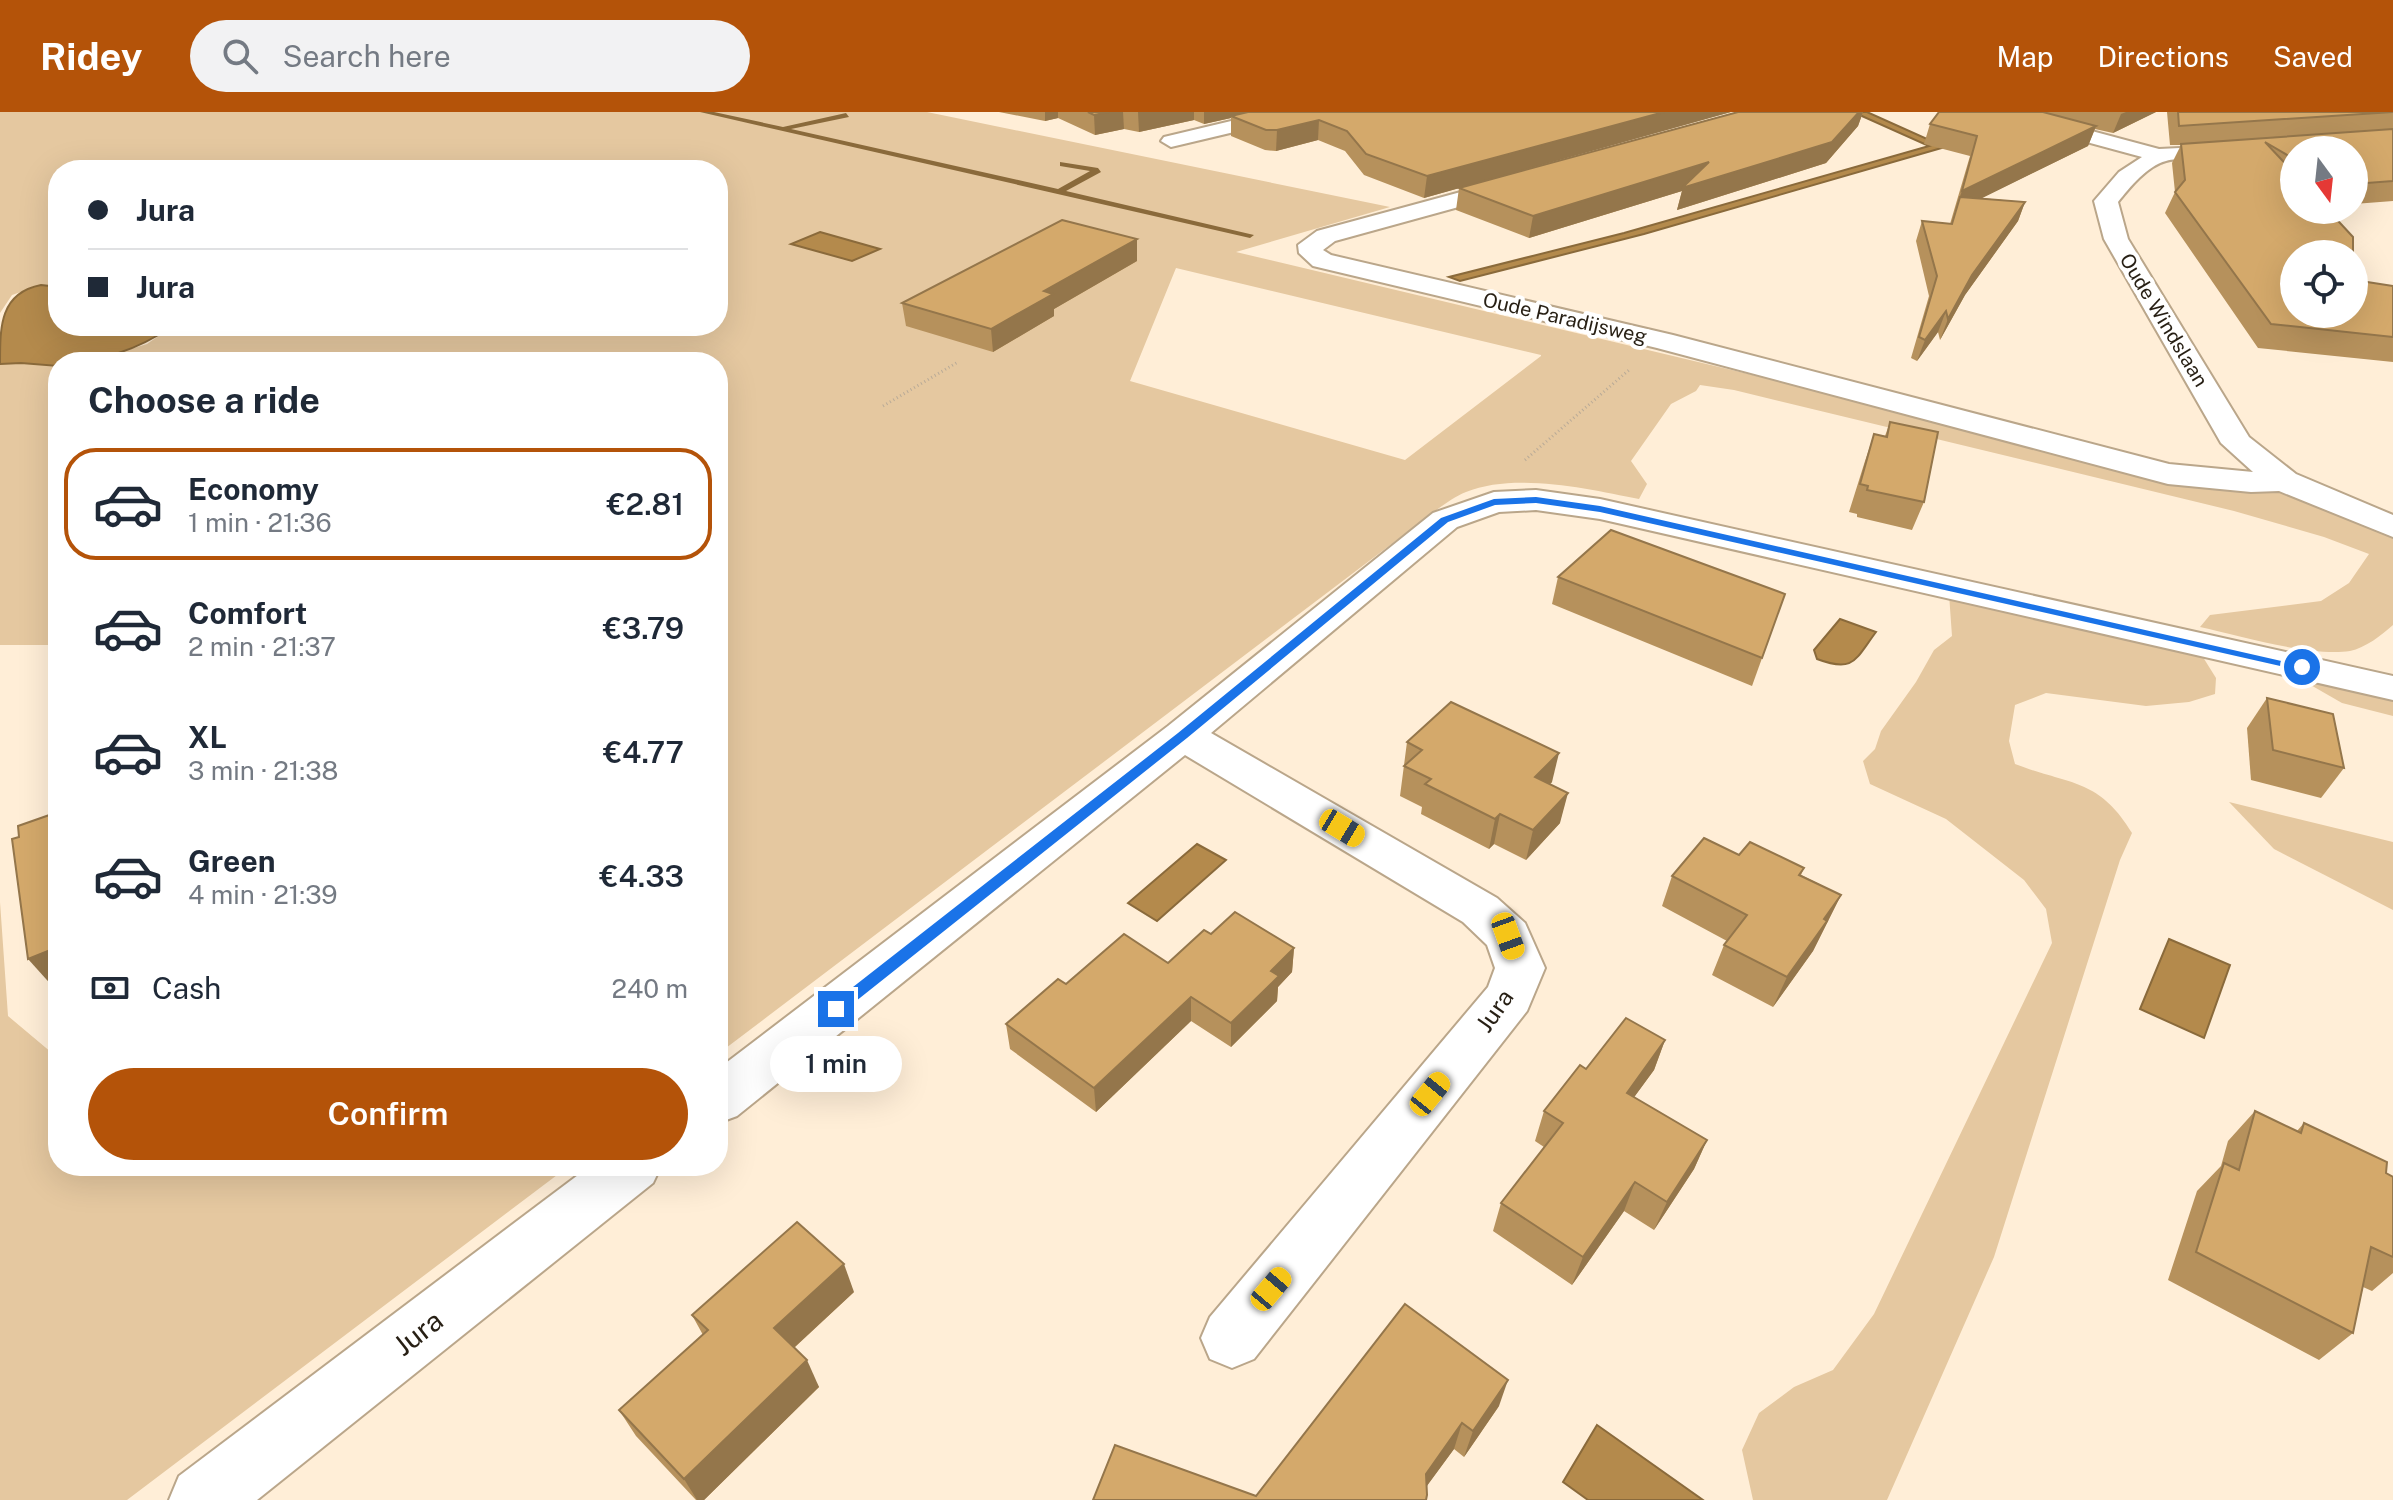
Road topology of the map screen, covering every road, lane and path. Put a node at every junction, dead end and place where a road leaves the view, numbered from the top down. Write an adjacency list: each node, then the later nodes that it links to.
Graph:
1 (1295, 112): 3 (street)
2 (1998, 112): 5 (street)
3 (1171, 141)
4 (2253, 149): 5 (street)
5 (2159, 155): 10 (street, Oude Windslaan)
6 (1541, 177): 7 (street, Oude Paradijsweg)
7 (1663, 341): 10 (street, Oude Paradijsweg); 11 (path)
8 (958, 362): 9 (path)
9 (883, 406)
10 (2284, 481): 12 (street)
11 (1494, 502): 13 (street); 14 (street)
12 (2393, 527)
13 (2393, 688)
14 (1183, 735): 15 (street); 17 (street, Jura)
15 (728, 1092)
16 (620, 1176): 18 (street, Jura)
17 (1232, 1338)
18 (203, 1500)

